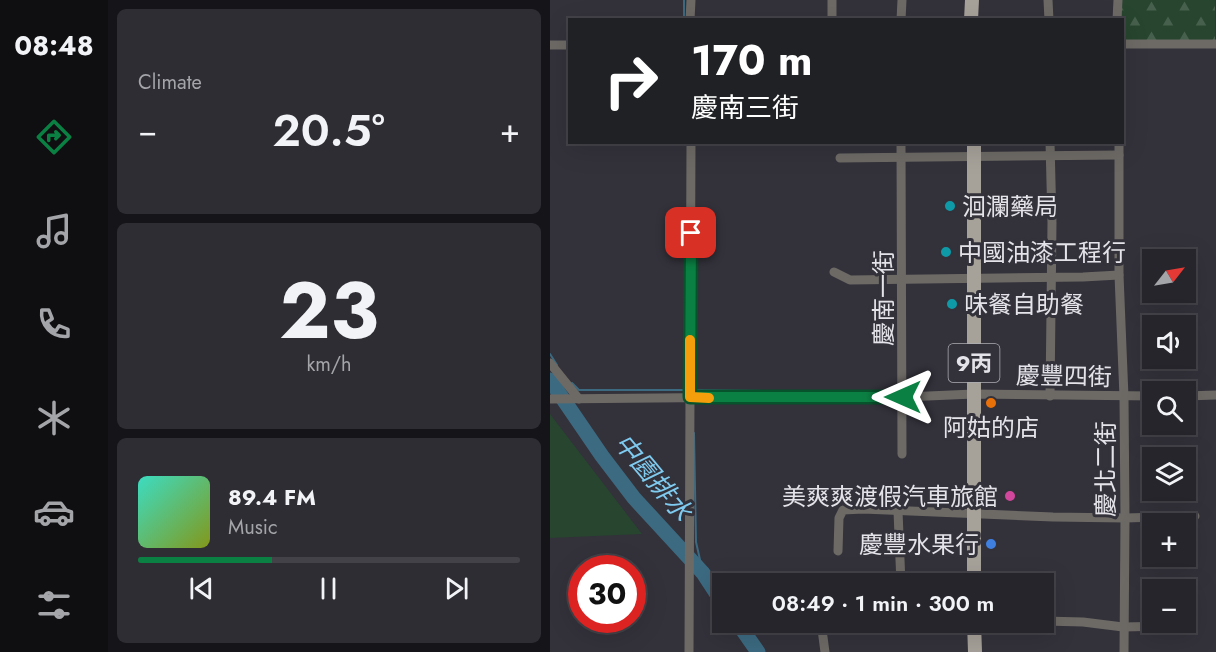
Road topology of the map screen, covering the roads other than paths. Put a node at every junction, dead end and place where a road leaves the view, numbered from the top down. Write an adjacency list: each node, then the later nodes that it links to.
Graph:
1 (691, 0): 7 (street)
2 (832, 0): 8 (street)
3 (902, 0): 9 (street)
4 (972, 0): 10 (main road)
5 (1048, 0): 11 (street)
6 (1118, 0): 12 (street)
7 (690, 18)
8 (832, 18)
9 (901, 18)
10 (972, 18)
11 (1049, 18)
12 (1117, 18)
13 (1216, 44): 16 (street)
14 (550, 45): 15 (street)
15 (568, 45)
16 (1124, 45)
17 (691, 144): 38 (street)
18 (901, 144): 26 (street, 慶南一街)
19 (974, 144): 23 (main road, 9丙)
20 (1051, 144): 24 (street)
21 (1119, 144): 22 (street, 慶北二街)
22 (1119, 155): 24 (street); 28 (street, 慶北二街)
23 (975, 157): 24 (street); 26 (street); 29 (main road, 9丙)
24 (1051, 157): 30 (street)
25 (840, 158): 26 (street)
26 (901, 159): 31 (street, 慶南一街)
27 (834, 272): 31 (street)
28 (1119, 275): 30 (street); 40 (street, 慶北二街)
29 (975, 277): 30 (street); 31 (street); 33 (main road, 9丙)
30 (1052, 277): 35 (street)
31 (903, 279): 39 (street, 慶南一街)
32 (550, 363): 42 (street)
33 (974, 394): 35 (street, 慶豐四街); 39 (street, 慶豐四街); 45 (main road, 9丙)
34 (1216, 395): 37 (street)
35 (1051, 396): 40 (street, 慶豐四街)
36 (1142, 396): 40 (street, 慶豐四街)
37 (1196, 396)
38 (690, 397): 39 (street, 慶豐四街); 42 (street, 慶豐四街); 56 (street)
39 (903, 397): 43 (street, 慶南一街)
40 (1124, 397): 46 (street, 慶北二街)
41 (554, 399): 42 (street, 慶豐四街)
42 (579, 399)
43 (902, 454)
44 (898, 511): 45 (street); 48 (street); 49 (street)
45 (975, 513): 46 (street); 50 (main road, 9丙)
46 (1125, 518): 47 (street); 52 (street, 慶北二街)
47 (1142, 518)
48 (838, 551)
49 (901, 573)
50 (974, 573)
51 (1054, 621): 52 (street)
52 (1123, 627): 53 (street); 59 (street, 慶北二街)
53 (1142, 627)
54 (822, 633): 57 (street)
55 (974, 633): 58 (main road)
56 (689, 652)
57 (825, 652)
58 (975, 652)
59 (1124, 652)

